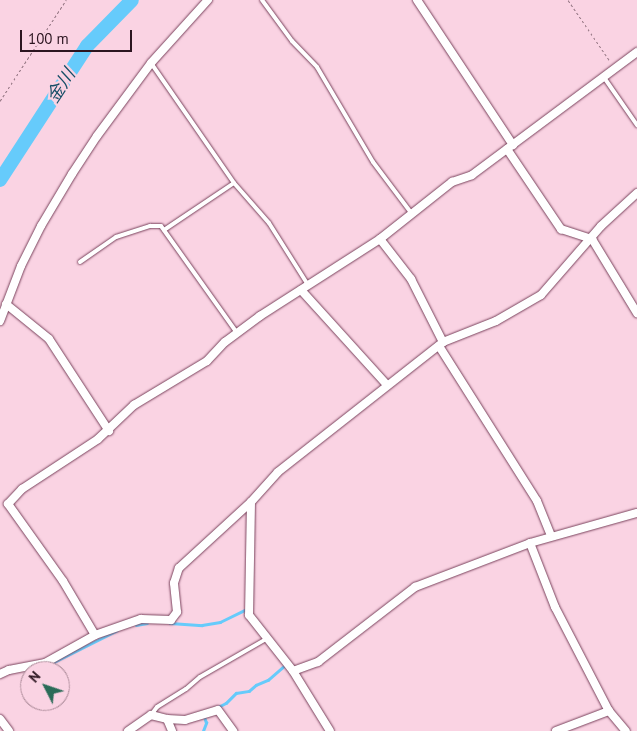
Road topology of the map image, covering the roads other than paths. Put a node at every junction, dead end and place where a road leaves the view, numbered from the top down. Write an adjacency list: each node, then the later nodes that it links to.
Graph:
1 (208, 0): 5 (street)
2 (262, 0): 11 (lane)
3 (417, 0): 8 (street)
4 (637, 52): 6 (street)
5 (151, 63): 9 (lane); 18 (street)
6 (604, 76): 7 (lane); 8 (street)
7 (637, 125)
8 (510, 147): 11 (street); 14 (street)
9 (234, 183): 12 (lane); 16 (lane)
10 (637, 192): 14 (street)
11 (412, 214): 13 (street)
12 (164, 230): 15 (lane); 21 (lane)
13 (380, 239): 16 (street); 22 (street)
14 (592, 239): 19 (street); 22 (street)
15 (80, 262)
16 (308, 285): 17 (street)
17 (301, 290): 21 (street); 23 (street)
18 (6, 304): 20 (street); 24 (street)
19 (637, 313)
20 (0, 321)
21 (237, 333): 24 (street)
22 (441, 344): 23 (street); 27 (street)
23 (387, 385): 25 (street)
24 (109, 431): 29 (street)
25 (251, 502): 29 (street); 30 (street)
26 (637, 513): 27 (street)
27 (552, 536): 28 (street)
28 (530, 543): 31 (street); 33 (street)
29 (95, 635): 32 (street)
30 (266, 639): 31 (street); 34 (lane)
31 (293, 671): 41 (street)
32 (0, 674)
33 (609, 711): 42 (street); 43 (street)
34 (151, 715): 36 (street); 38 (street)
35 (0, 719): 37 (street)
36 (167, 719): 39 (street); 40 (street)
37 (9, 731)
38 (128, 731)
39 (172, 731)
40 (233, 731)
41 (330, 731)
42 (556, 731)
43 (626, 731)

